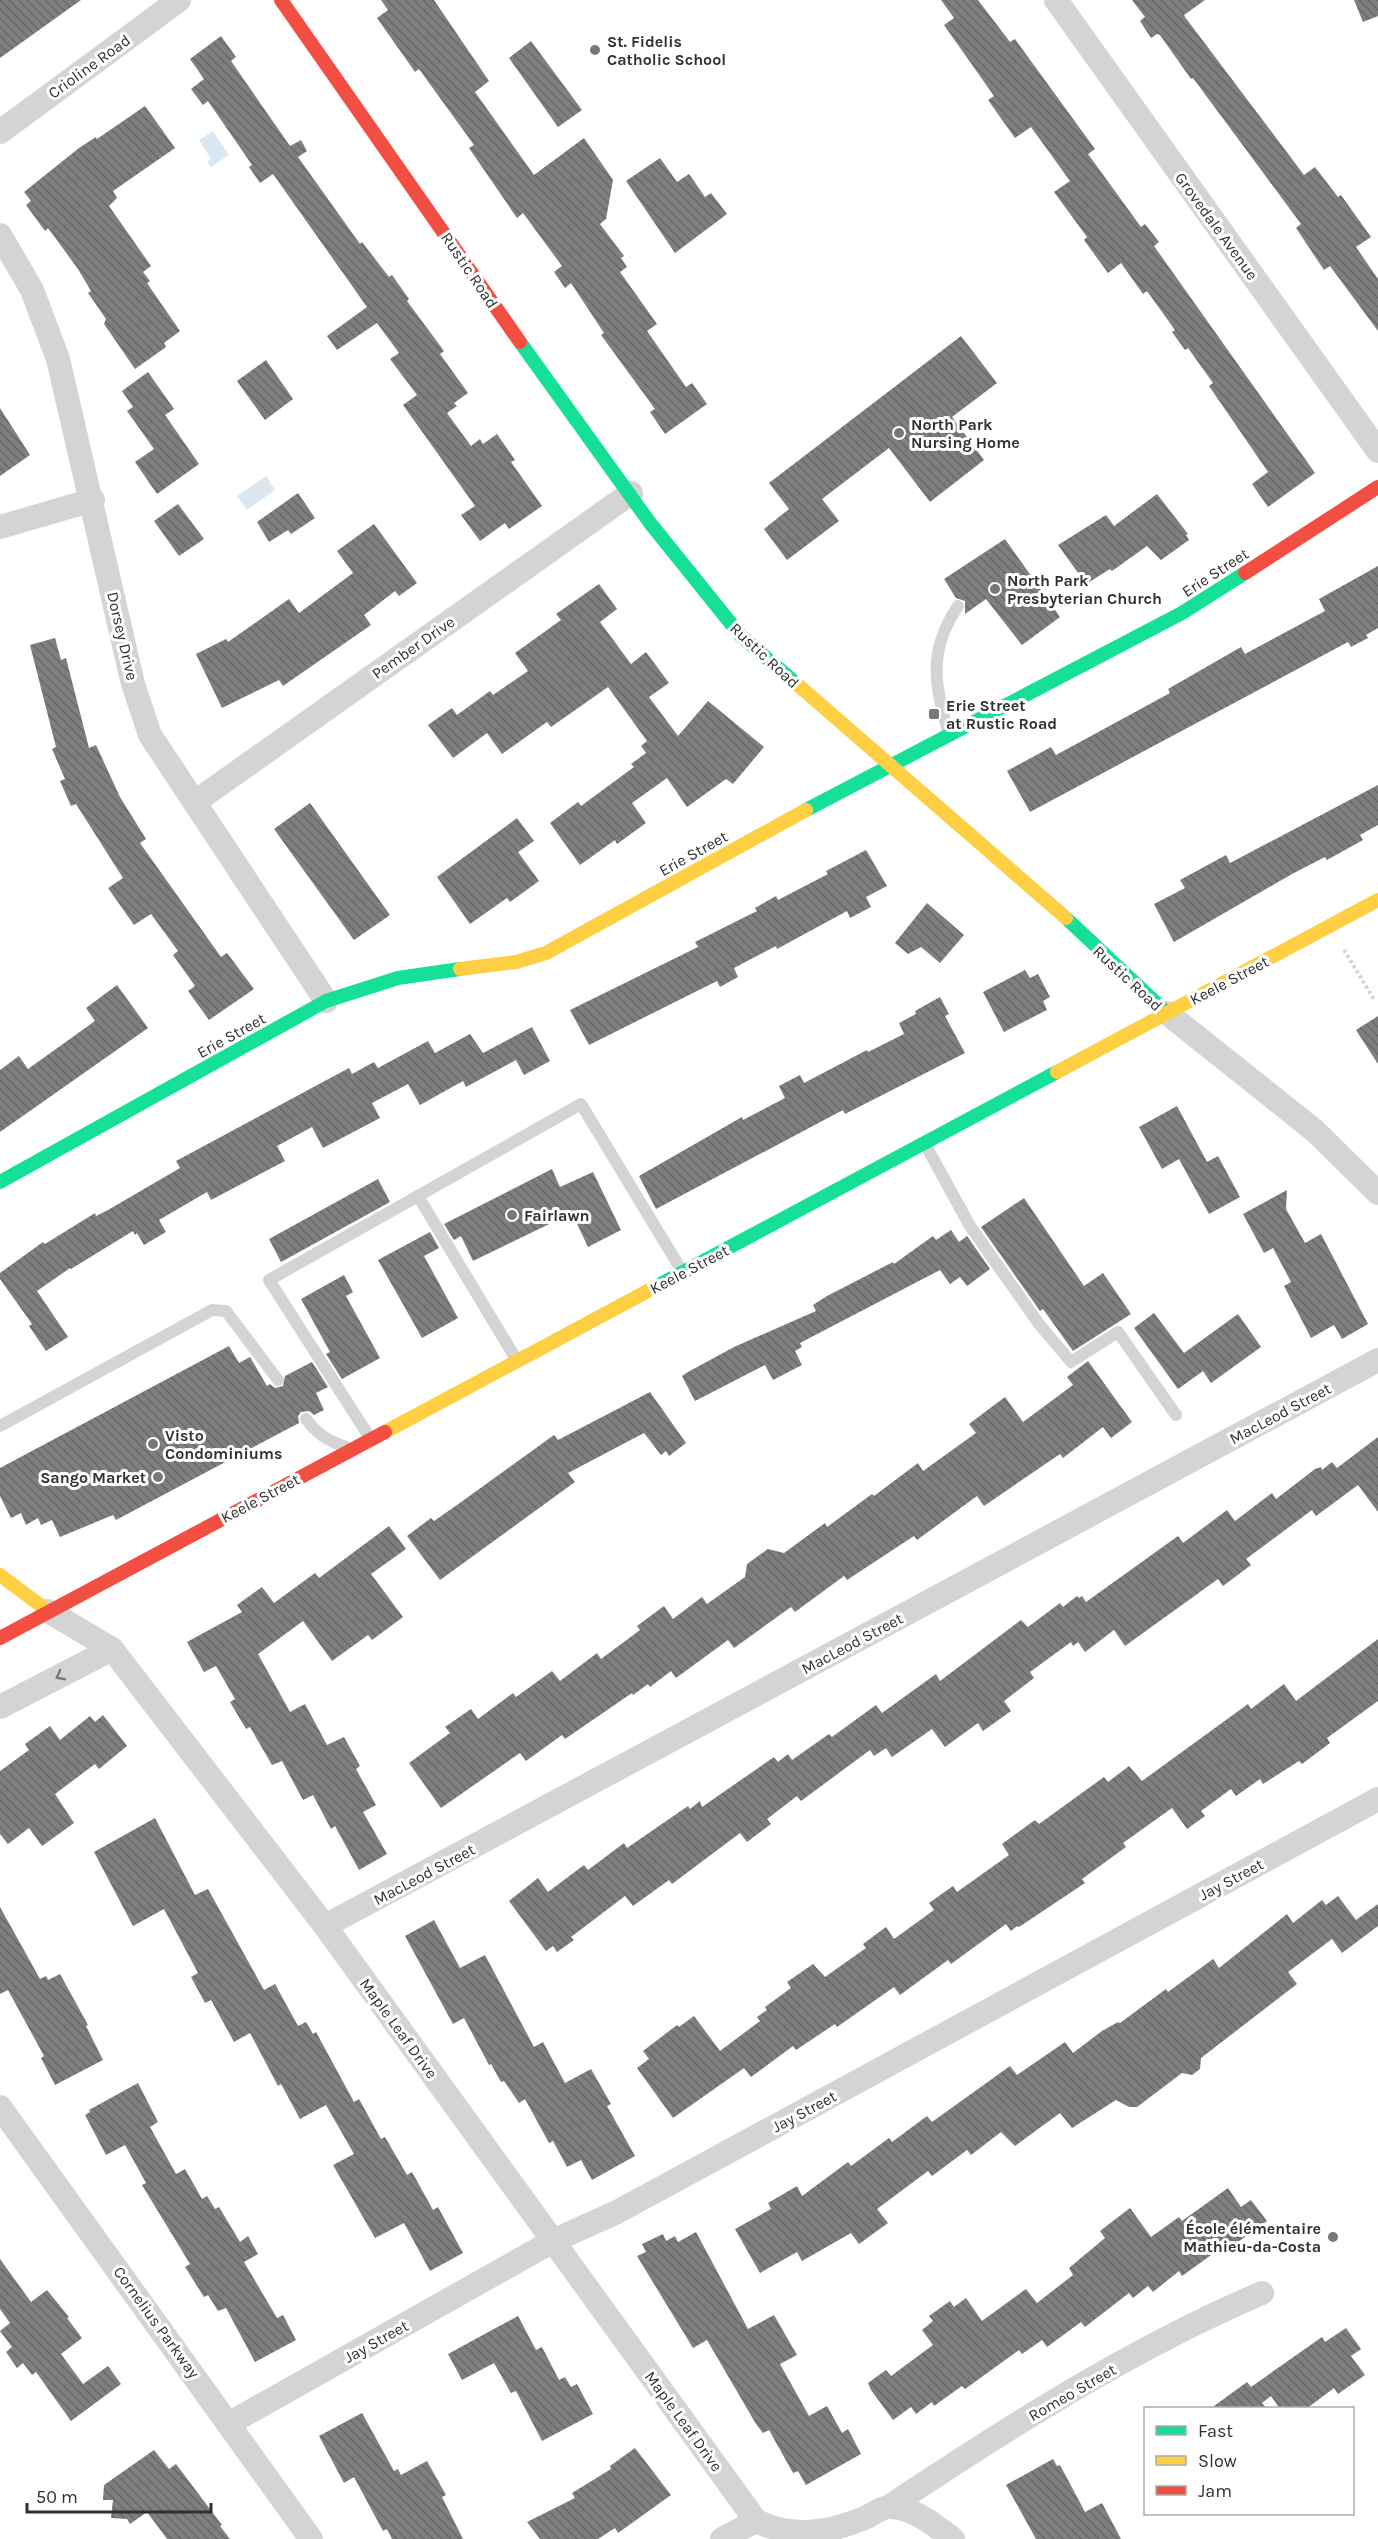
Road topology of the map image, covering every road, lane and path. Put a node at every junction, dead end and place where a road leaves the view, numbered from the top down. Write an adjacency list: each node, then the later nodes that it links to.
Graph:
1 (179, 0): 4 (street, Crioline Road)
2 (281, 0): 8 (street, Rustic Road)
3 (1056, 0): 6 (street, Grovedale Avenue)
4 (0, 132)
5 (0, 235): 9 (street, Dorsey Drive)
6 (1378, 451)
7 (1378, 487): 12 (street, Erie Street)
8 (631, 493): 13 (street, Rustic Road); 14 (street, Pember Drive)
9 (93, 500): 10 (street); 14 (street, Dorsey Drive)
10 (0, 527)
11 (958, 606): 12 (lane)
12 (949, 735): 13 (street, Erie Street)
13 (891, 765): 18 (street, Erie Street); 19 (street, Rustic Road)
14 (195, 802): 18 (street, Dorsey Drive)
15 (1378, 900): 16 (street, Keele Street)
16 (1329, 926): 17 (path); 19 (street, Keele Street)
17 (1375, 1000)
18 (326, 1001): 21 (street, Erie Street)
19 (1167, 1013): 20 (street, Keele Street); 22 (street, Rustic Road)
20 (925, 1143): 24 (street, Keele Street); 28 (lane)
21 (0, 1182)
22 (1378, 1193)
23 (418, 1196): 24 (lane); 26 (lane); 31 (lane)
24 (683, 1272): 26 (street, Keele Street)
25 (1378, 1360): 39 (street, MacLeod Street)
26 (517, 1361): 31 (street, Keele Street)
27 (278, 1380): 30 (lane)
28 (1176, 1415)
29 (306, 1419): 32 (lane)
30 (0, 1426)
31 (371, 1439): 32 (street, Keele Street)
32 (352, 1449): 34 (street, Keele Street)
33 (0, 1575): 34 (street, Maple Leaf Drive)
34 (48, 1611): 35 (street, Keele Street); 36 (street, Maple Leaf Drive)
35 (0, 1638)
36 (112, 1649): 37 (street, one-way to 37); 39 (street, Maple Leaf Drive)
37 (0, 1707)
38 (1378, 1799): 41 (street, Jay Street)
39 (325, 1926): 41 (street, Maple Leaf Drive)
40 (0, 2107): 43 (street, Cornelius Parkway)
41 (553, 2241): 43 (street, Jay Street); 45 (street, Maple Leaf Drive)
42 (1262, 2293): 44 (street, Romeo Street)
43 (230, 2423): 46 (street, Cornelius Parkway)
44 (890, 2506): 45 (street); 48 (street)
45 (756, 2521): 47 (street)
46 (311, 2539)
47 (722, 2539)
48 (953, 2539)

